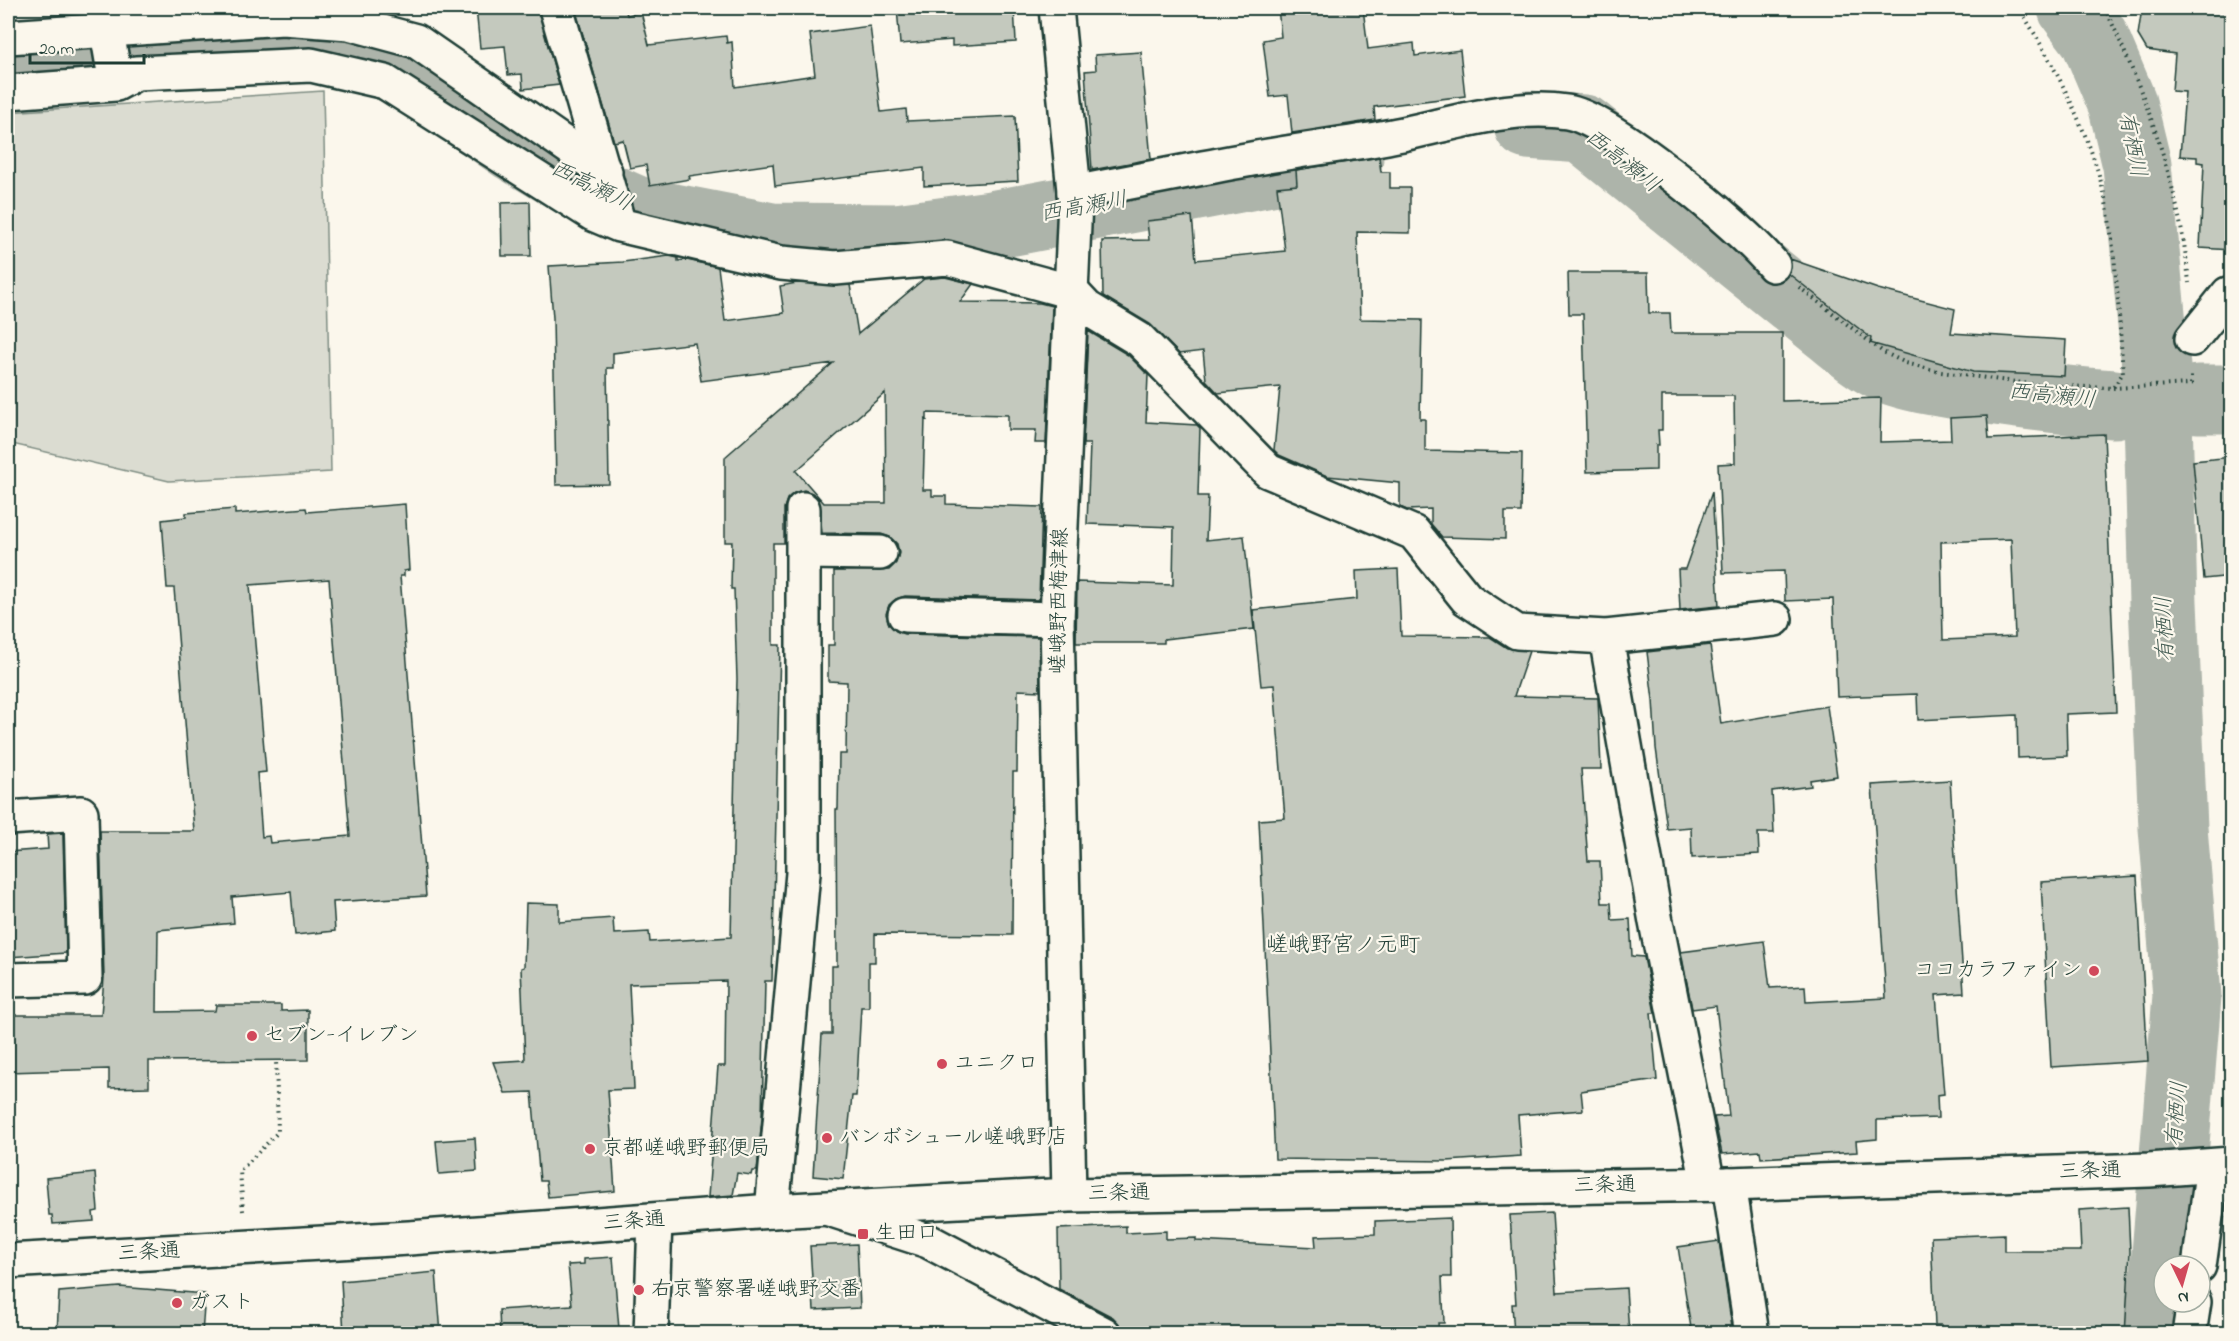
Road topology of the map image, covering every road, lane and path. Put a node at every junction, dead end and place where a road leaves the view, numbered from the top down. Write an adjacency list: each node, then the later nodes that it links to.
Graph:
1 (556, 8): 9 (street)
2 (1056, 8): 10 (street, 嵯峨野西梅津線)
3 (2019, 8): 17 (path)
4 (2105, 8): 14 (path)
5 (104, 18): 6 (street); 7 (street); 9 (street)
6 (8, 38)
7 (116, 84): 8 (street); 11 (street)
8 (8, 92)
9 (605, 172): 11 (street)
10 (1075, 205): 12 (street); 13 (street, 嵯峨野西梅津線)
11 (619, 225): 13 (street)
12 (1773, 265): 17 (path)
13 (1072, 292): 22 (street, 嵯峨野西梅津線); 24 (street)
14 (2214, 292): 15 (street)
15 (2192, 339)
16 (2184, 385): 17 (path)
17 (2113, 388)
18 (803, 509): 19 (street)
19 (804, 552): 20 (street); 32 (street)
20 (880, 553)
21 (904, 615): 22 (street)
22 (1057, 619): 30 (street, 嵯峨野西梅津線)
23 (1775, 619): 24 (street)
24 (1606, 638): 29 (street)
25 (8, 818): 26 (street)
26 (8, 980)
27 (276, 1060): 33 (path)
28 (2216, 1165): 29 (street, 三条通); 35 (street)
29 (1719, 1184): 30 (street, 三条通); 40 (street)
30 (1069, 1195): 31 (street, 三条通)
31 (829, 1209): 32 (street, 三条通); 39 (street)
32 (772, 1211): 34 (street, 三条通)
33 (243, 1218)
34 (655, 1221): 36 (street, 三条通); 38 (street)
35 (2201, 1254)
36 (8, 1261)
37 (2192, 1314): 41 (street)
38 (651, 1334)
39 (1104, 1334)
40 (1752, 1334)
41 (2189, 1334)

